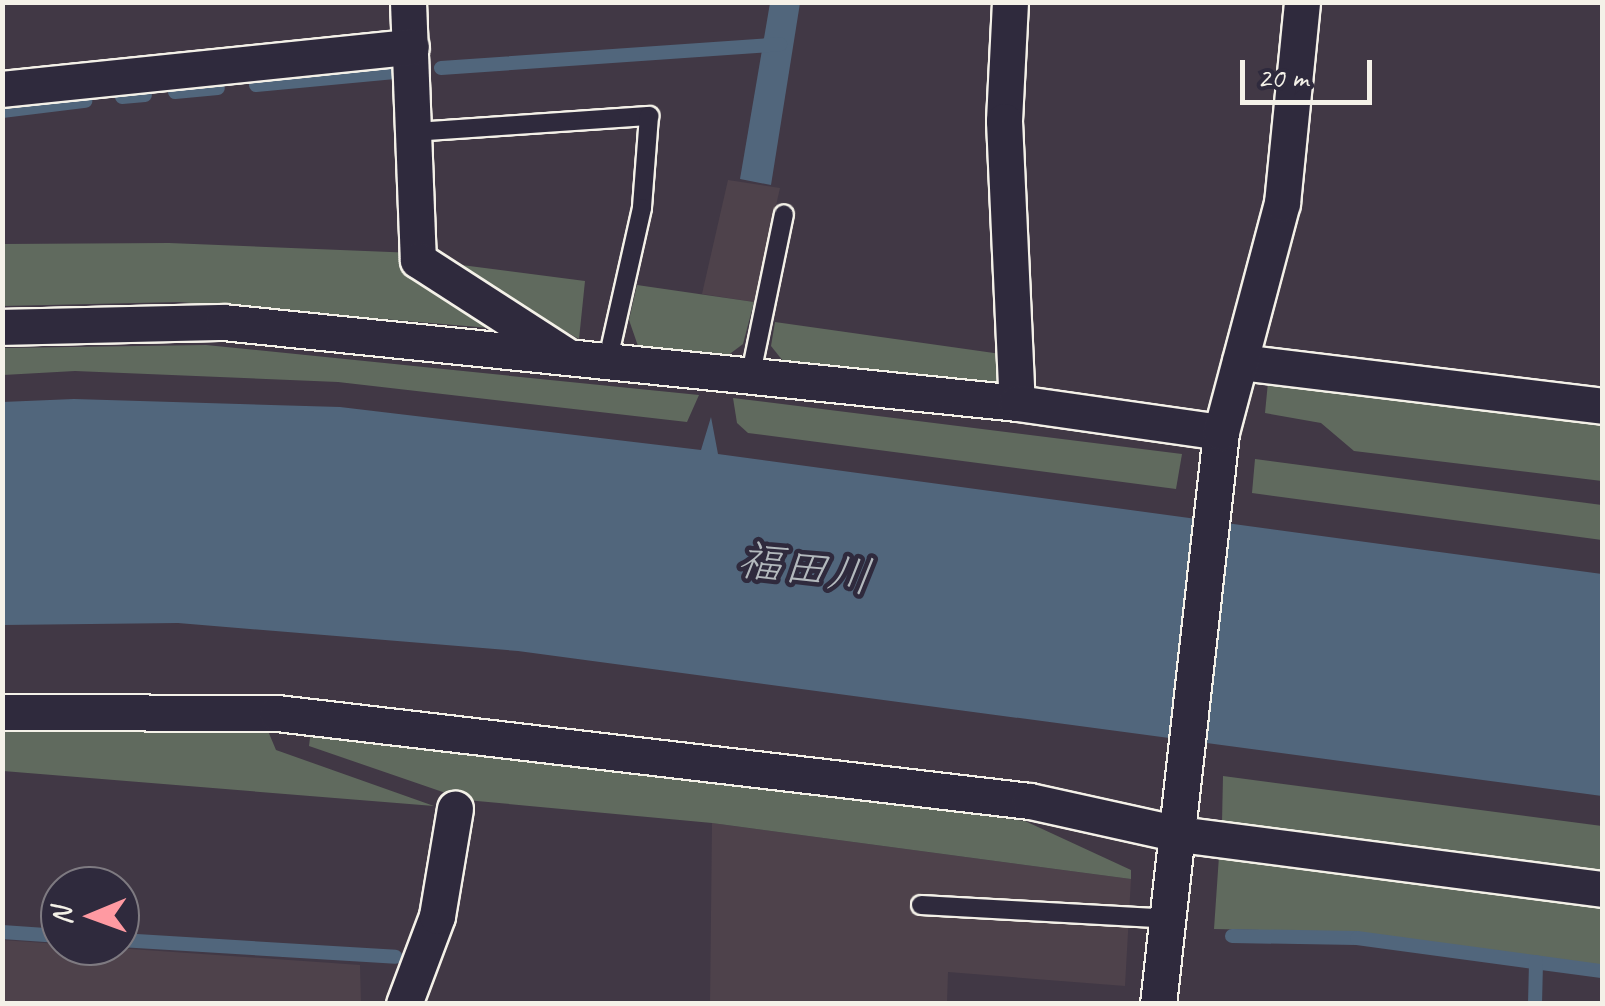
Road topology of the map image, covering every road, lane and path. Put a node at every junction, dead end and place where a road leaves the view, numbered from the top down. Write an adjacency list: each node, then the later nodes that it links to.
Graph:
1 (408, 2): 4 (street)
2 (1010, 2): 12 (street)
3 (1302, 2): 10 (street)
4 (411, 47): 5 (street); 6 (street)
5 (2, 89)
6 (414, 132): 9 (street); 9 (lane)
7 (784, 214): 11 (lane)
8 (2, 327): 9 (street)
9 (589, 361): 11 (street)
10 (1240, 362): 13 (street); 14 (street)
11 (750, 378): 12 (street)
12 (1017, 402): 14 (street)
13 (1602, 406)
14 (1222, 432): 17 (street)
15 (2, 712): 17 (street)
16 (455, 808): 21 (street)
17 (1179, 834): 18 (street); 20 (street)
18 (1602, 889)
19 (921, 905): 20 (lane)
20 (1169, 919): 22 (street)
21 (404, 1004)
22 (1158, 1004)

